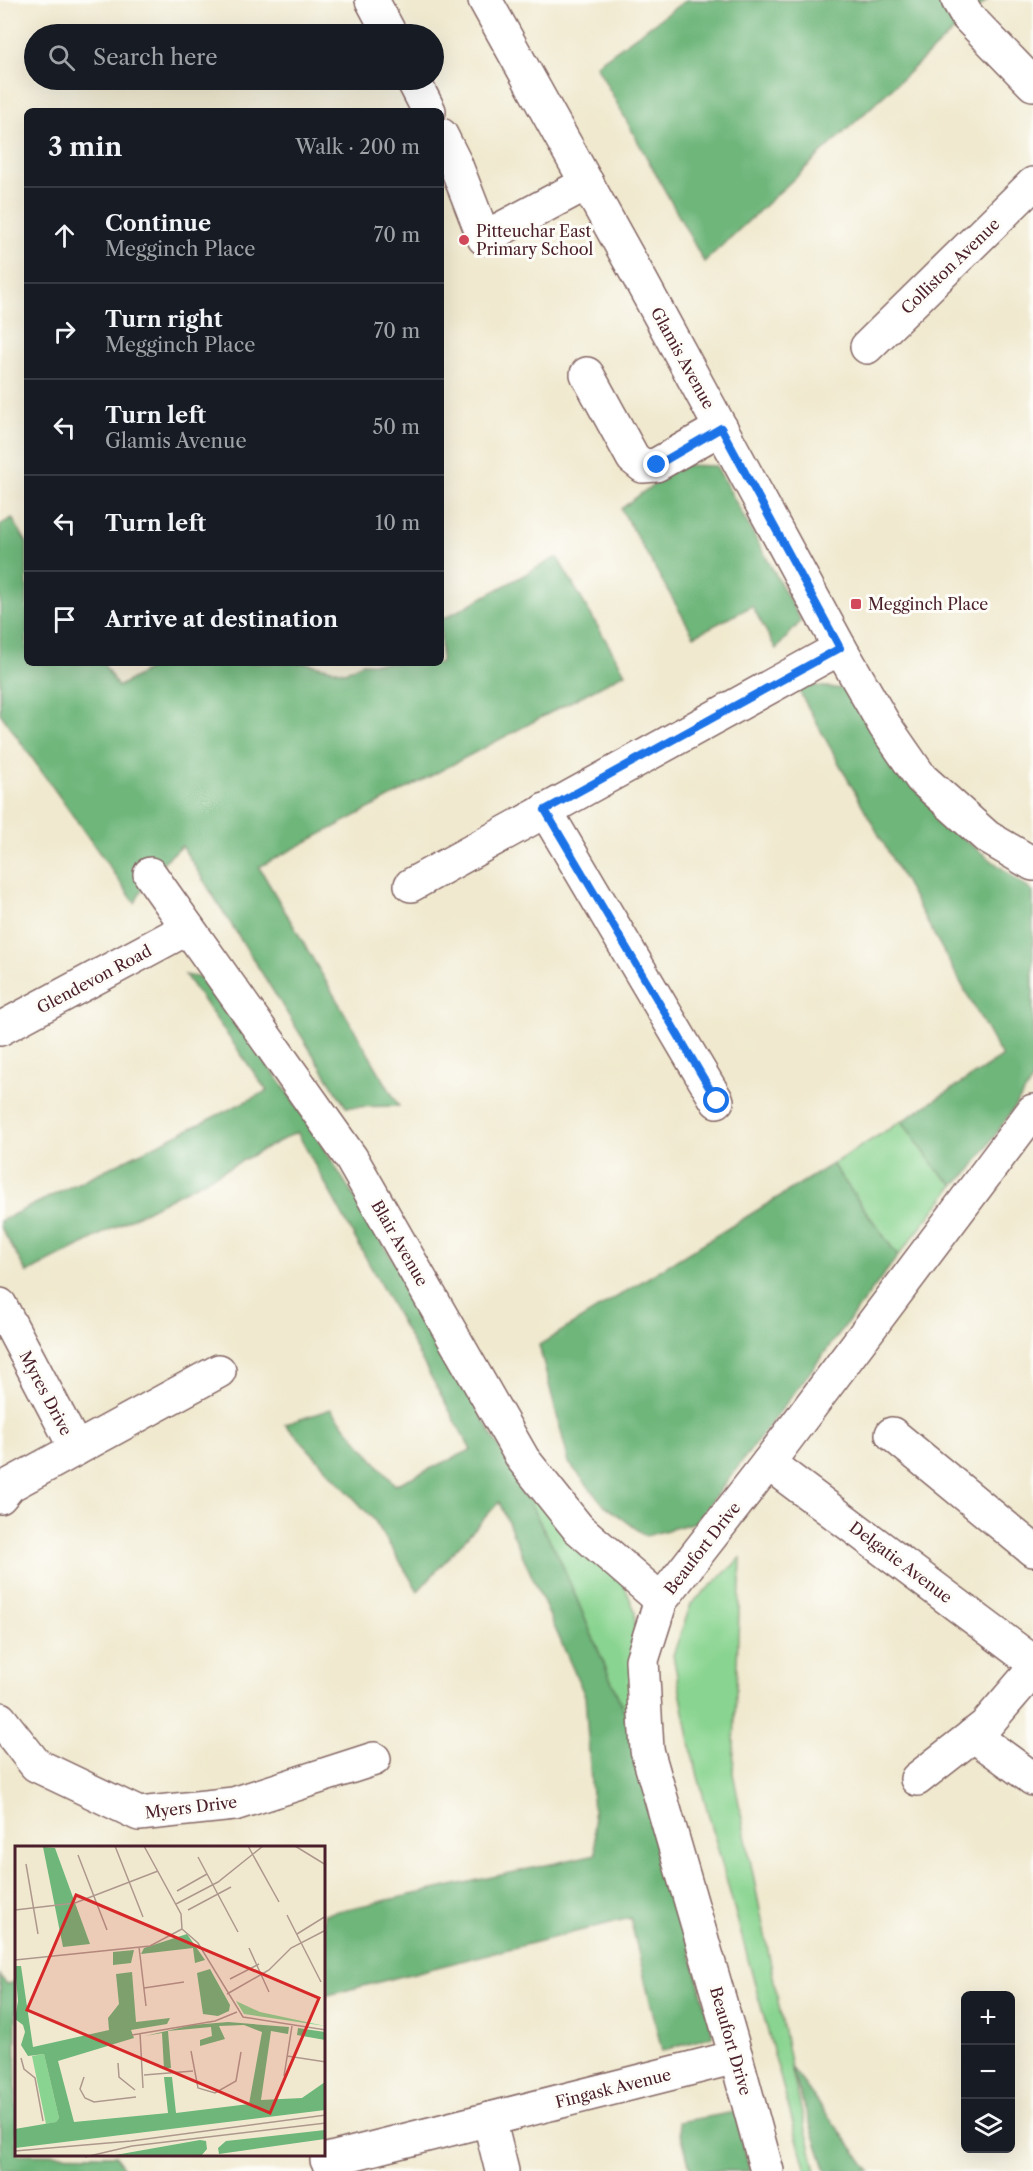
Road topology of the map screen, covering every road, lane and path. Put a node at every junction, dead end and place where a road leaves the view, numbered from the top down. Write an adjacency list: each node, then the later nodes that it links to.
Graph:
1 (372, 0): 4 (street)
2 (485, 0): 9 (street, Glamis Avenue)
3 (958, 0): 5 (street)
4 (385, 24)
5 (1033, 84)
6 (418, 90): 7 (street)
7 (427, 108)
8 (444, 141): 9 (street)
9 (586, 183): 13 (street, Glamis Avenue)
10 (1033, 184): 11 (street, Colliston Avenue)
11 (867, 347)
12 (587, 374): 13 (street)
13 (721, 428): 14 (street, Glamis Avenue)
14 (840, 648): 15 (street); 16 (street, Glamis Avenue)
15 (545, 810): 18 (street); 21 (street)
16 (1033, 864)
17 (150, 874): 19 (street, Blair Avenue)
18 (411, 885)
19 (188, 928): 20 (street, Glendevon Road); 30 (street, Blair Avenue)
20 (0, 1029)
21 (717, 1101)
22 (1033, 1111): 27 (street, Beaufort Drive)
23 (0, 1305): 26 (street, Myres Drive)
24 (219, 1371): 26 (street)
25 (892, 1434): 29 (street)
26 (76, 1449): 28 (street)
27 (768, 1463): 30 (street, Beaufort Drive); 31 (street, Delgatie Avenue)
28 (0, 1497)
29 (1033, 1550)
30 (661, 1600): 38 (street, Beaufort Drive)
31 (1033, 1662)
32 (1033, 1670): 34 (street)
33 (0, 1719): 35 (street, Myers Drive)
34 (973, 1735): 36 (street); 37 (street)
35 (374, 1759)
36 (917, 1779)
37 (1033, 1779)
38 (736, 2057): 39 (street, Fingask Avenue); 42 (street, Beaufort Drive)
39 (489, 2119): 40 (street, Fingask Avenue); 41 (street)
40 (327, 2160)
41 (502, 2171)
42 (767, 2171)

